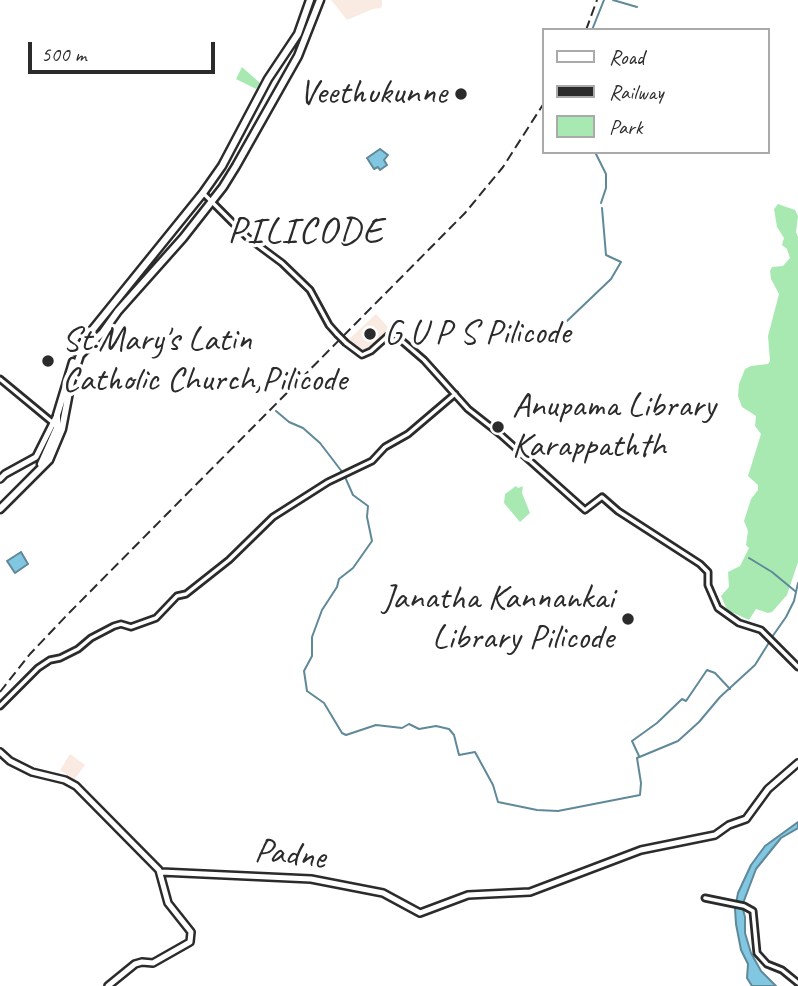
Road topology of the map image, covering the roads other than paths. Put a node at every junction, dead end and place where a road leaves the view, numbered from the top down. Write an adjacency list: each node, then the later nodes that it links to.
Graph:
1 (310, 0): 3 (highway)
2 (320, 0): 4 (highway)
3 (203, 193): 4 (street); 7 (highway)
4 (212, 201): 6 (street, bridge); 8 (highway)
5 (0, 379): 7 (street)
6 (455, 394): 11 (street); 12 (street)
7 (55, 419): 8 (highway); 9 (main road)
8 (40, 466): 10 (highway)
9 (0, 479)
10 (0, 509)
11 (798, 667)
12 (0, 706)
13 (0, 753): 15 (main road); 15 (main road)
14 (798, 763): 16 (main road, Padne)
15 (65, 780): 16 (main road)
16 (161, 872): 19 (main road)
17 (705, 898): 18 (street)
18 (798, 983)
19 (108, 986)

